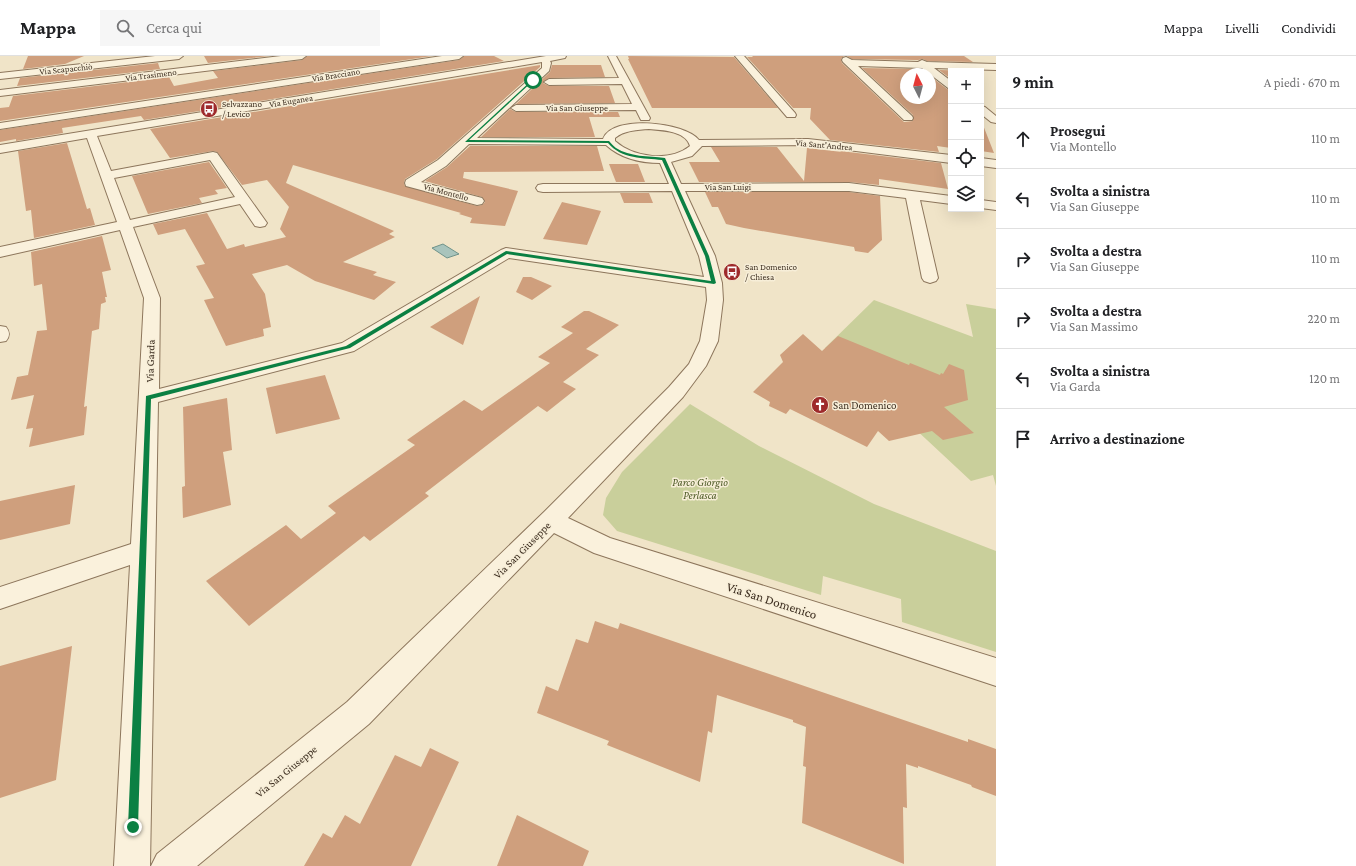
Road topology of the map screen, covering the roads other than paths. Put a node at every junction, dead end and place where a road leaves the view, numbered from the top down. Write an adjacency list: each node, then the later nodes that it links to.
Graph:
1 (179, 56): 17 (street, Via Scapacchiò)
2 (184, 56): 16 (street)
3 (302, 56): 16 (street, Via Trasimeno)
4 (459, 56): 22 (street, Via Bracciano)
5 (561, 56): 6 (street); 12 (street, Via Euganea)
6 (566, 56)
7 (612, 56): 18 (street)
8 (739, 56): 27 (street)
9 (842, 56): 13 (street)
10 (913, 56): 14 (street)
11 (981, 56): 15 (street)
12 (545, 59): 25 (street, Via Euganea); 33 (street, Via Montello)
13 (850, 63): 14 (street); 28 (street)
14 (925, 65): 15 (street); 20 (street)
15 (996, 66)
16 (191, 70): 21 (street, Via Trasimeno); 22 (street)
17 (0, 76)
18 (625, 81): 19 (street); 23 (street)
19 (549, 82)
20 (948, 84)
21 (0, 93)
22 (214, 94): 25 (street); 30 (street, Via Bracciano)
23 (639, 107): 24 (street, Via San Giuseppe); 31 (street)
24 (516, 108)
25 (230, 111): 32 (street, Via Euganea)
26 (984, 111): 29 (street)
27 (791, 114)
28 (908, 118)
29 (995, 120)
30 (0, 126)
31 (649, 126): 34 (street); 35 (street)
32 (91, 134): 36 (street, Via Euganea); 41 (street, Via Garda)
33 (466, 141): 34 (street); 47 (street, Via Montello)
34 (609, 142): 37 (street)
35 (696, 143): 37 (street); 38 (street, Via Sant'Andrea)
36 (0, 149)
37 (664, 159): 42 (street, Via San Giuseppe)
38 (948, 159)
39 (984, 162): 40 (street)
40 (996, 164)
41 (107, 176): 45 (street); 51 (street, Via Garda)
42 (675, 187): 43 (street, Via San Luigi); 44 (street, Via San Luigi); 54 (street, Via San Giuseppe)
43 (543, 188)
44 (912, 195): 46 (street, Via San Luigi); 53 (street)
45 (244, 199): 50 (street); 51 (street)
46 (948, 200)
47 (477, 201)
48 (984, 204): 49 (street)
49 (996, 206)
50 (260, 223)
51 (125, 225): 52 (street); 57 (street, Via Garda)
52 (0, 252)
53 (930, 278)
54 (714, 283): 57 (street); 58 (street, Via San Giuseppe)
55 (0, 331): 56 (street)
56 (0, 337)
57 (148, 398): 59 (street, Via Garda)
58 (552, 519): 61 (street, Via San Domenico); 63 (street, Via San Giuseppe)
59 (143, 550): 60 (street); 62 (street, Via Garda)
60 (0, 598)
61 (996, 672)
62 (132, 866)
63 (169, 866)

